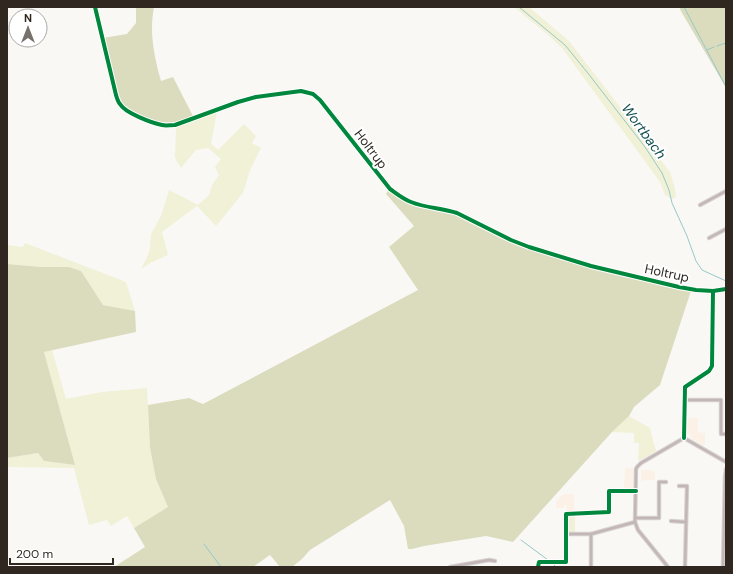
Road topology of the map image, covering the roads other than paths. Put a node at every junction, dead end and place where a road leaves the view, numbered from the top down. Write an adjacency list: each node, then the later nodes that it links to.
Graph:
1 (95, 7): 7 (street, Holtrup)
2 (726, 191): 3 (street)
3 (700, 205)
4 (726, 229): 5 (street)
5 (709, 238)
6 (726, 289): 7 (street, Holtrup)
7 (713, 291): 8 (street)
8 (685, 400): 9 (street); 10 (street)
9 (726, 434)
10 (684, 438): 11 (street); 15 (street)
11 (726, 462)
12 (726, 469): 16 (street)
13 (666, 482): 17 (street)
14 (679, 486): 20 (street)
15 (636, 491): 17 (street); 21 (street)
16 (725, 512): 30 (street)
17 (635, 518): 19 (street)
18 (671, 521): 20 (street)
19 (635, 522): 22 (street); 28 (street)
20 (686, 522): 29 (street)
21 (566, 534): 22 (street); 26 (street)
22 (591, 534): 27 (street)
23 (495, 561): 24 (street)
24 (466, 566): 25 (street)
25 (450, 567)
26 (538, 567)
27 (591, 567)
28 (668, 567)
29 (685, 567)
30 (723, 567)

